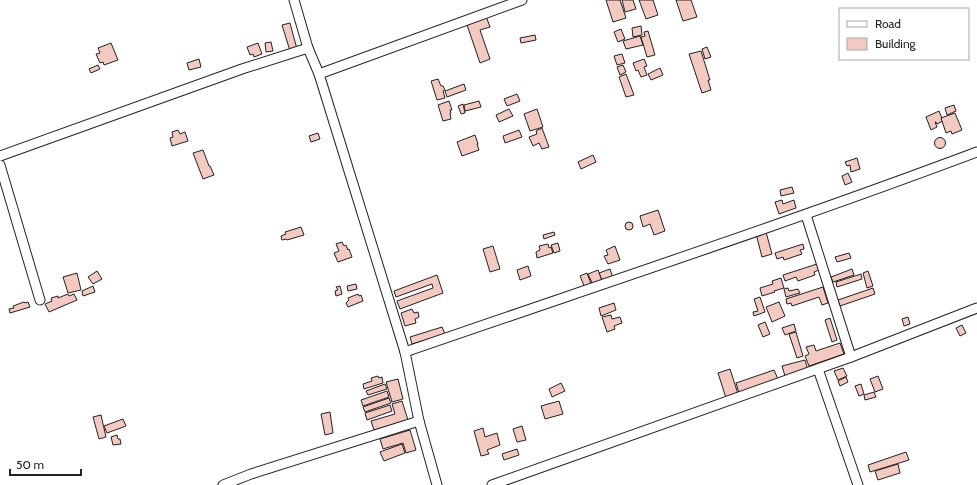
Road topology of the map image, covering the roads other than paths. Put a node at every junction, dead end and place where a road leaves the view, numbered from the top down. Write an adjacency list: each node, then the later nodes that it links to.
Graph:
1 (294, 0): 3 (street)
2 (522, 0): 4 (street)
3 (308, 48): 4 (street); 6 (street)
4 (319, 74): 11 (street)
5 (977, 152): 8 (street)
6 (0, 156)
7 (0, 165): 9 (street)
8 (806, 215): 11 (street); 12 (street)
9 (40, 300)
10 (977, 308): 12 (street)
11 (405, 352): 14 (street)
12 (851, 357): 13 (street)
13 (818, 369): 17 (street); 18 (street)
14 (419, 421): 15 (street); 16 (street)
15 (223, 485)
16 (437, 485)
17 (492, 485)
18 (858, 485)

